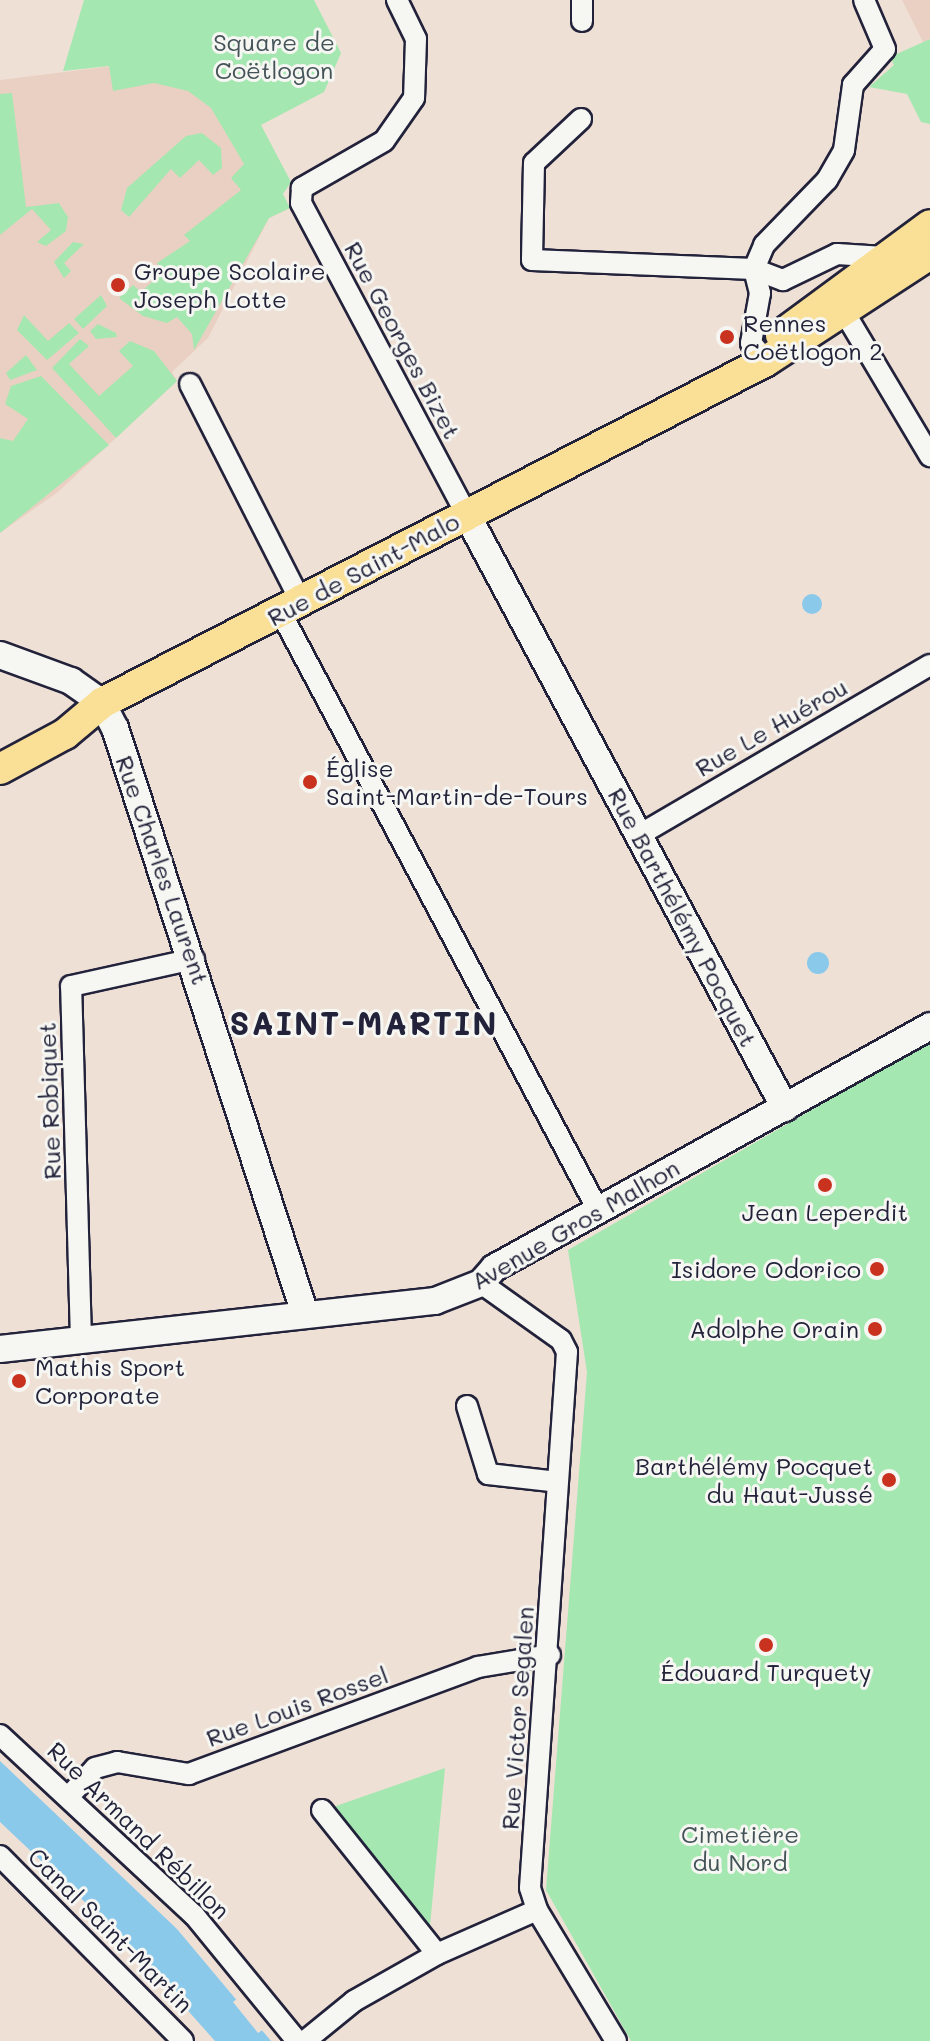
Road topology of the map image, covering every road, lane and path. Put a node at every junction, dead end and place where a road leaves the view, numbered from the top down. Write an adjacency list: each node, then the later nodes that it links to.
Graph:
1 (397, 0): 14 (street, Rue Georges Bizet)
2 (582, 0): 4 (street)
3 (864, 0): 9 (street)
4 (582, 21)
5 (581, 119): 9 (street)
6 (930, 225): 8 (main road, Rue de Saint-Malo)
7 (930, 254): 10 (main road, Rue de Saint-Malo)
8 (884, 257): 9 (street); 10 (main road, Rue de Saint-Malo)
9 (754, 269): 11 (street)
10 (840, 304): 11 (main road, Rue de Saint-Malo); 13 (street)
11 (762, 357): 14 (main road, Rue de Saint-Malo)
12 (190, 384): 15 (street)
13 (930, 456)
14 (467, 515): 15 (main road, Rue de Saint-Malo); 20 (street, Rue Barthélémy Pocquet)
15 (291, 608): 18 (main road, Rue de Saint-Malo); 24 (street)
16 (0, 655): 18 (street)
17 (930, 665): 20 (street, Rue Le Huérou)
18 (102, 703): 19 (main road, Rue de Saint-Malo); 21 (street, Rue Charles Laurent)
19 (0, 769)
20 (639, 835): 23 (street, Rue Barthélémy Pocquet)
21 (194, 959): 26 (street, Rue Charles Laurent); 27 (street, Rue Robiquet)
22 (930, 1026): 23 (street, Avenue Gros Malhon)
23 (785, 1108): 24 (street, Avenue Gros Malhon)
24 (598, 1210): 25 (street, Avenue Gros Malhon)
25 (481, 1283): 26 (street, Avenue Gros Malhon); 30 (street, Rue Victor Segalen)
26 (305, 1314): 27 (street, Avenue Gros Malhon)
27 (81, 1340): 28 (street, Avenue Gros Malhon)
28 (0, 1349)
29 (467, 1406): 30 (street)
30 (558, 1482): 31 (street, Rue Victor Segalen)
31 (550, 1655): 33 (street, Rue Louis Rossel); 36 (street, Rue Victor Segalen)
32 (0, 1735): 33 (street, Rue Armand Rébillon)
33 (71, 1794): 39 (street, Rue Armand Rébillon)
34 (322, 1810): 37 (street)
35 (0, 1856): 38 (street, Canal Saint-Martin)
36 (537, 1910): 37 (street); 41 (street)
37 (437, 1954): 40 (street)
38 (183, 2041)
39 (297, 2041)
40 (305, 2041)
41 (616, 2041)

